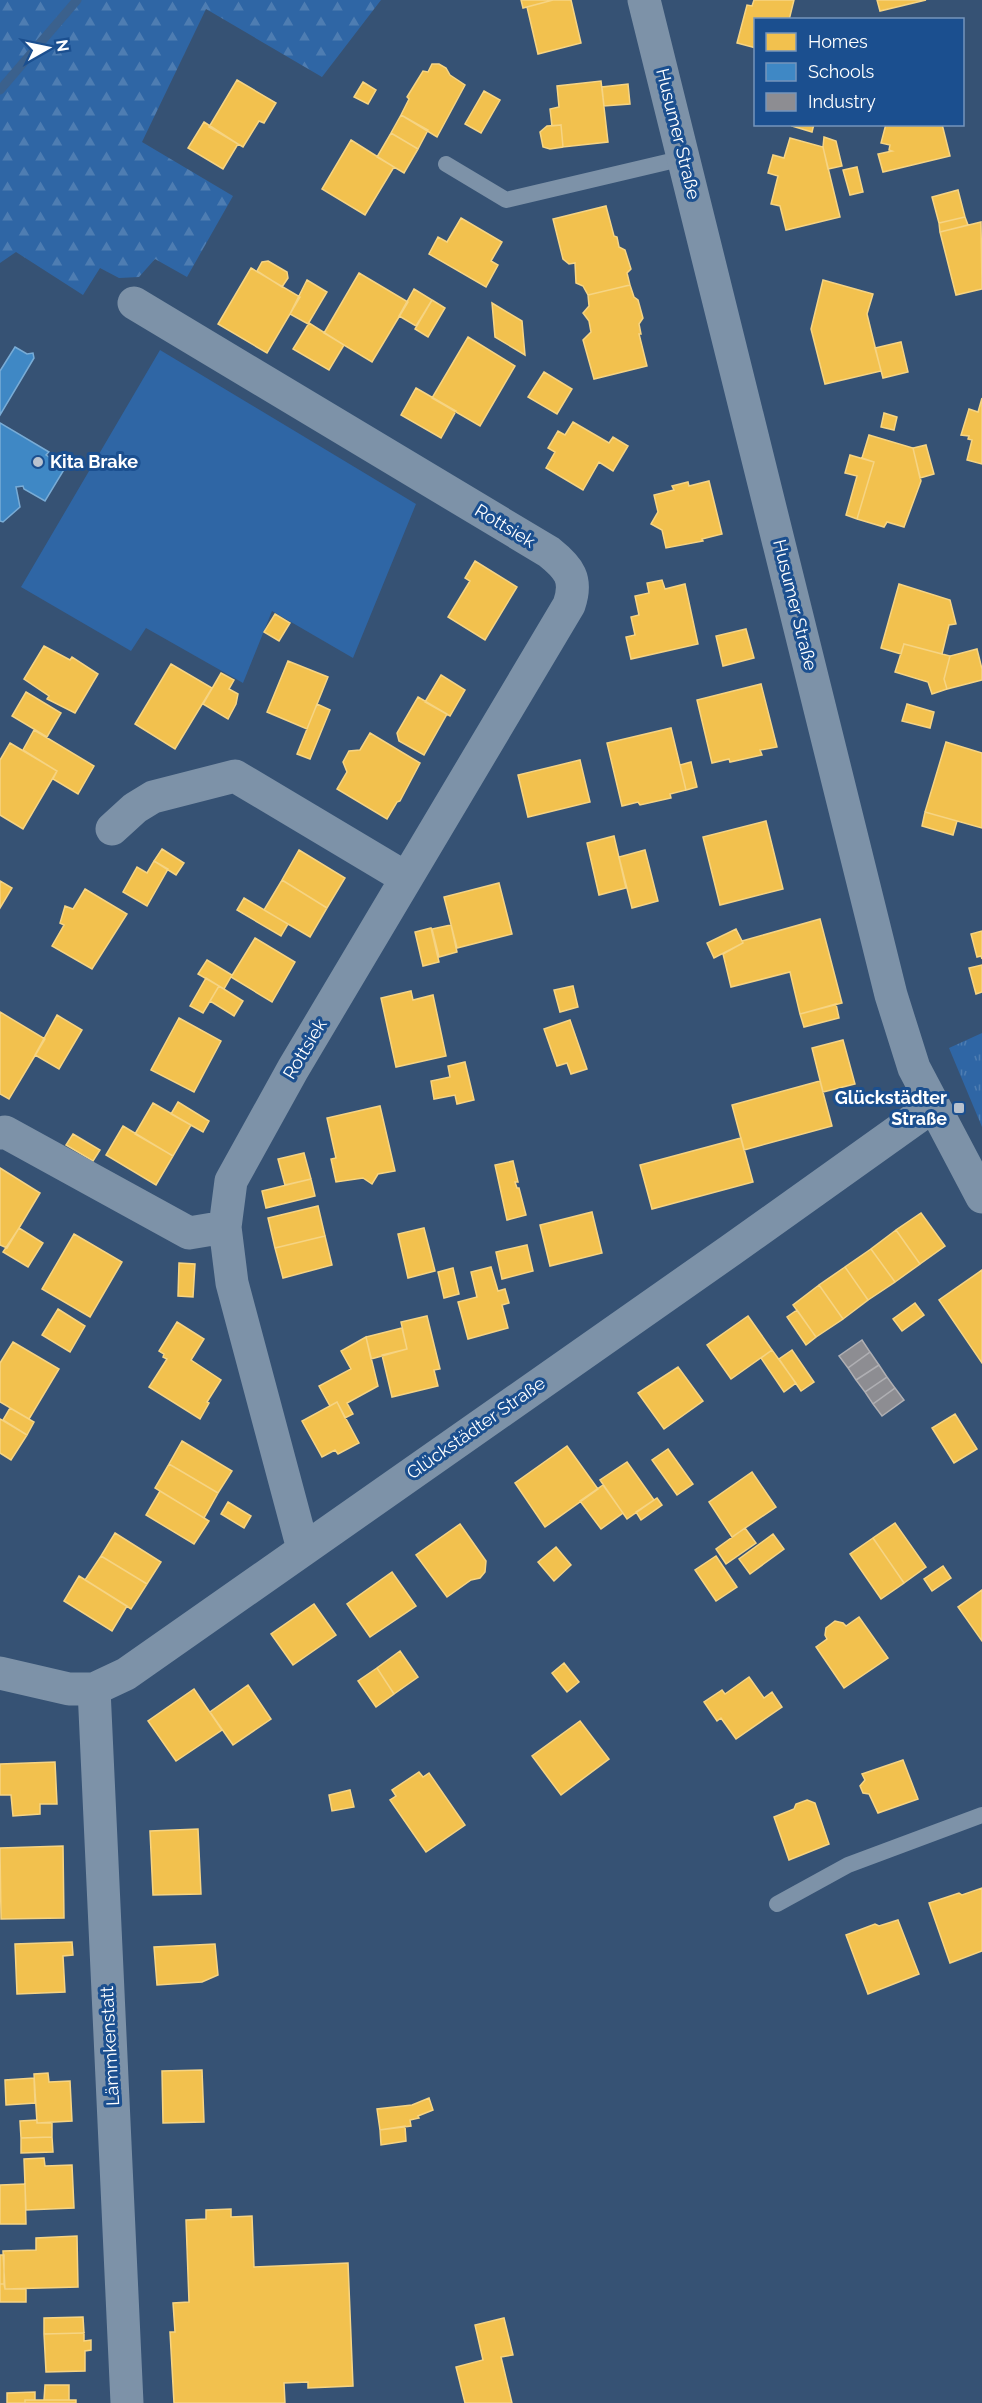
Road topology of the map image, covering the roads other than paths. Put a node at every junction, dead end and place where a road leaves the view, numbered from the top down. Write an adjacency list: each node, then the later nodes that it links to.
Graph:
1 (644, 0): 2 (street, Husumer Straße)
2 (684, 158): 3 (lane); 7 (street, Husumer Straße)
3 (446, 164)
4 (134, 303): 6 (street, Rottsiek)
5 (112, 829): 6 (street)
6 (406, 878): 10 (street, Rottsiek)
7 (933, 1106): 9 (street, Husumer Straße); 11 (street, Glückstädter Straße)
8 (0, 1134): 10 (street)
9 (982, 1197)
10 (225, 1227): 11 (street, Rottsiek)
11 (303, 1549): 13 (street, Glückstädter Straße)
12 (0, 1673): 13 (street, Glückstädter Straße)
13 (94, 1689): 16 (street, Lämmkenstatt)
14 (982, 1815): 15 (lane)
15 (777, 1904)
16 (127, 2403)

